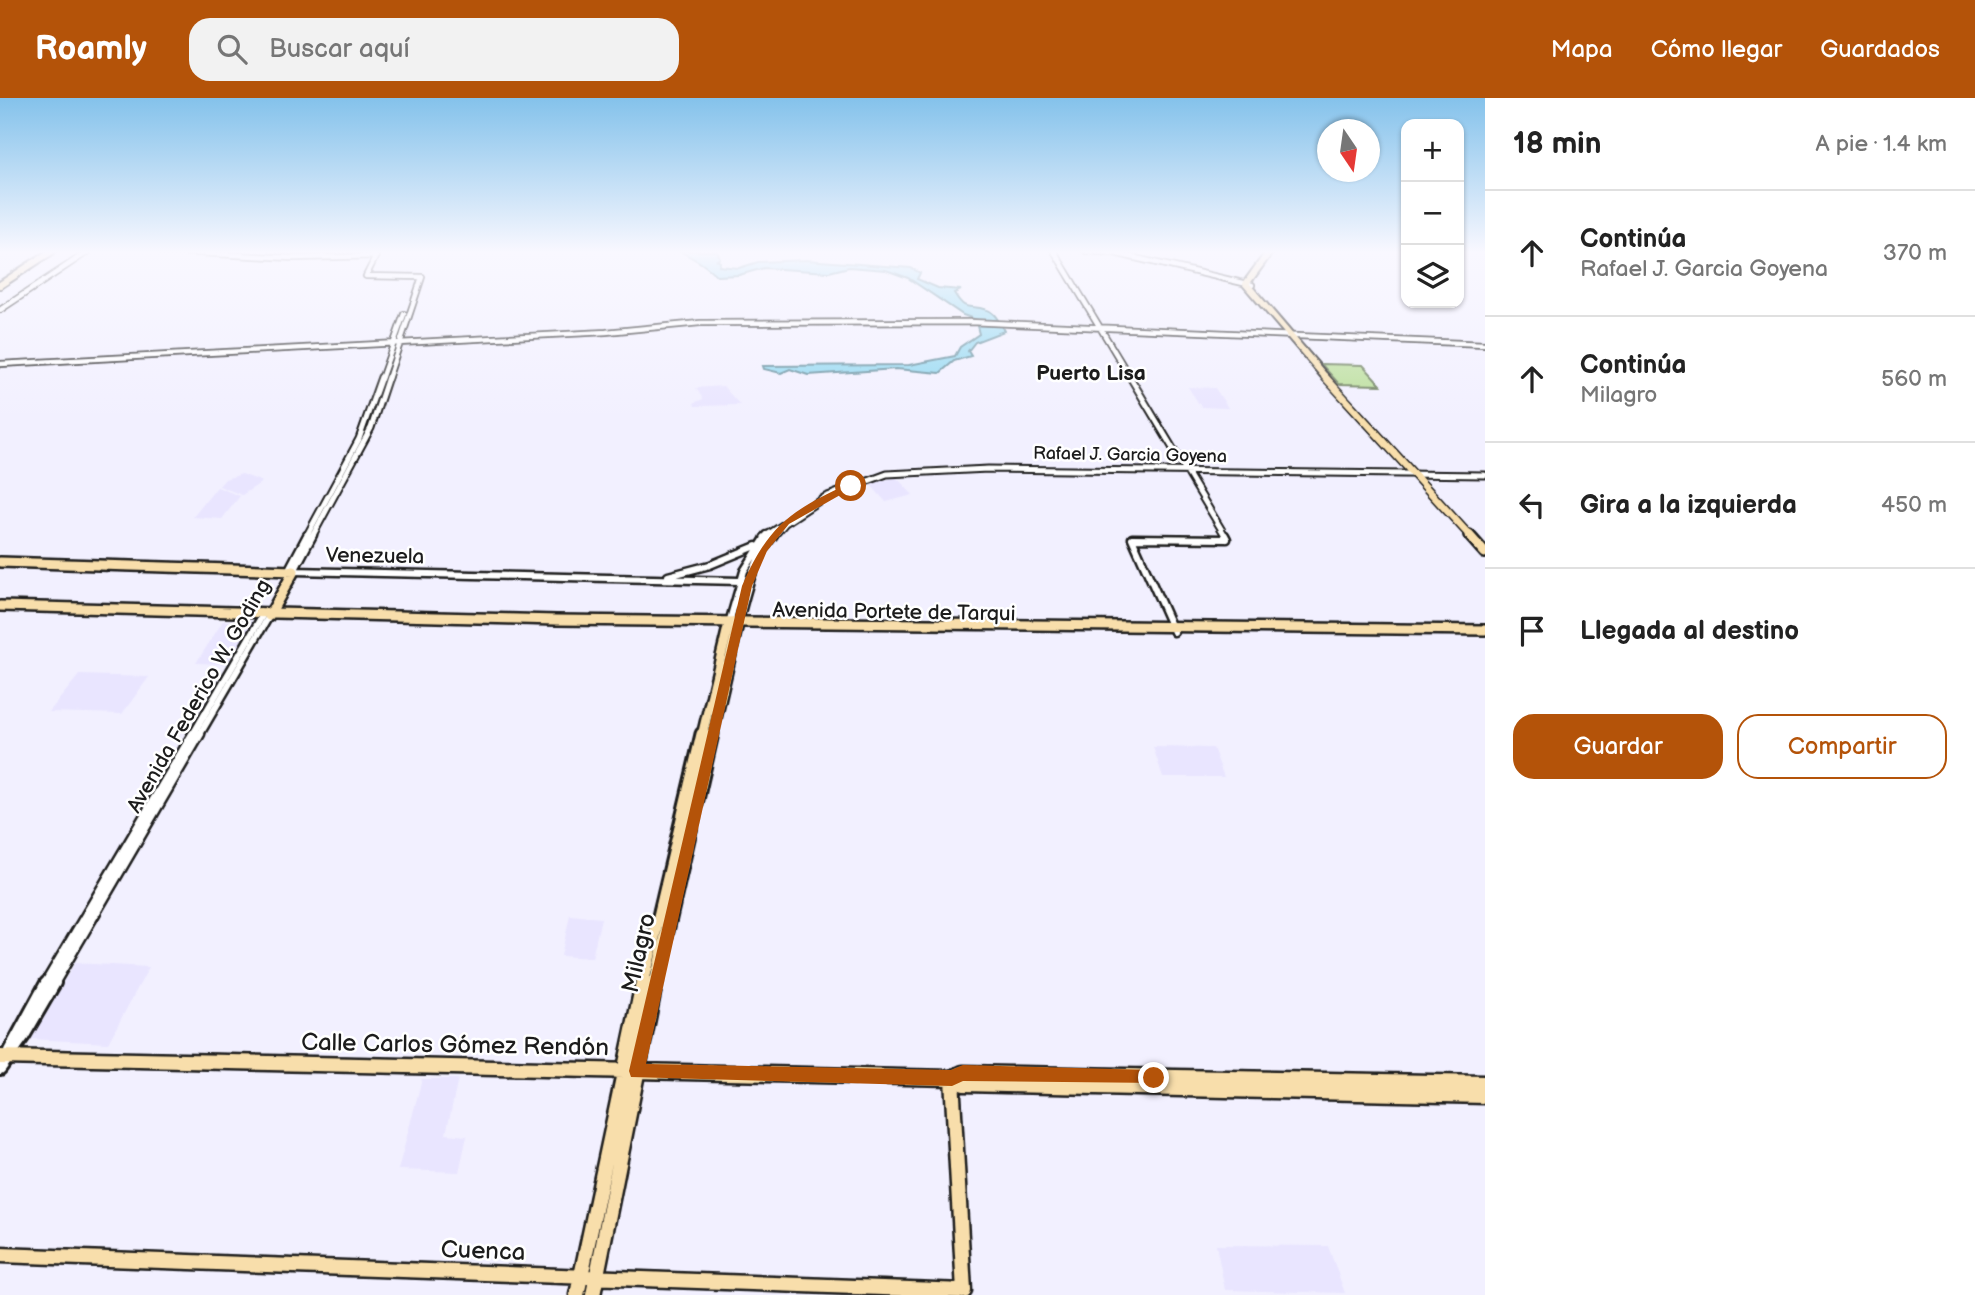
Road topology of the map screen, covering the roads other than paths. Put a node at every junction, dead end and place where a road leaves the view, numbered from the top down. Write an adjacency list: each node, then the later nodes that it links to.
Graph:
1 (409, 307): 6 (street)
2 (1087, 307): 4 (street)
3 (1268, 307): 5 (main road)
4 (1100, 329): 5 (street); 6 (street); 9 (street)
5 (1293, 336): 7 (street); 10 (main road); 10 (main road)
6 (397, 342): 8 (street); 17 (street, Avenida Federico W. Goding); 17 (street, Avenida Federico W. Goding)
7 (1485, 344)
8 (0, 364)
9 (1185, 471): 10 (street, Rafael J. Garcia Goyena); 12 (street, Rafael J. Garcia Goyena); 23 (street)
10 (1417, 473): 11 (street, Rafael J. Garcia Goyena); 14 (main road); 15 (main road)
11 (1485, 475)
12 (786, 522): 13 (street, Rafael J. Garcia Goyena); 19 (street, Rafael J. Garcia Goyena)
13 (756, 545): 18 (street); 19 (street, Rafael J. Garcia Goyena)
14 (1485, 546)
15 (1485, 552)
16 (0, 562): 17 (main road, Venezuela)
17 (291, 571): 18 (street, Venezuela); 21 (main road, Avenida Federico W. Goding)
18 (649, 579): 19 (street, Venezuela)
19 (743, 583): 22 (street, Rafael J. Garcia Goyena)
20 (0, 606): 21 (main road, Avenida Portete de Tarqui)
21 (267, 616): 22 (main road, Avenida Portete de Tarqui); 26 (street, Avenida Federico W. Goding)
22 (733, 626): 23 (main road, Avenida Portete de Tarqui); 27 (main road, Milagro); 27 (main road, Milagro)
23 (1172, 629): 24 (main road, Avenida Portete de Tarqui); 25 (main road, Avenida Portete de Tarqui)
24 (1485, 630)
25 (1485, 636)
26 (2, 1061): 27 (main road, Calle Carlos Gómez Rendón)
27 (631, 1071): 28 (main road, Calle Carlos Gómez Rendón); 32 (main road, Milagro)
28 (952, 1078): 29 (main road, Calle Carlos Gómez Rendón); 30 (main road, Calle Carlos Gómez Rendón); 32 (main road, Cuenca)
29 (1485, 1083)
30 (1485, 1096)
31 (0, 1255): 32 (main road, Cuenca)
32 (589, 1278): 33 (main road); 34 (main road, Milagro)
33 (578, 1295)
34 (593, 1295)

